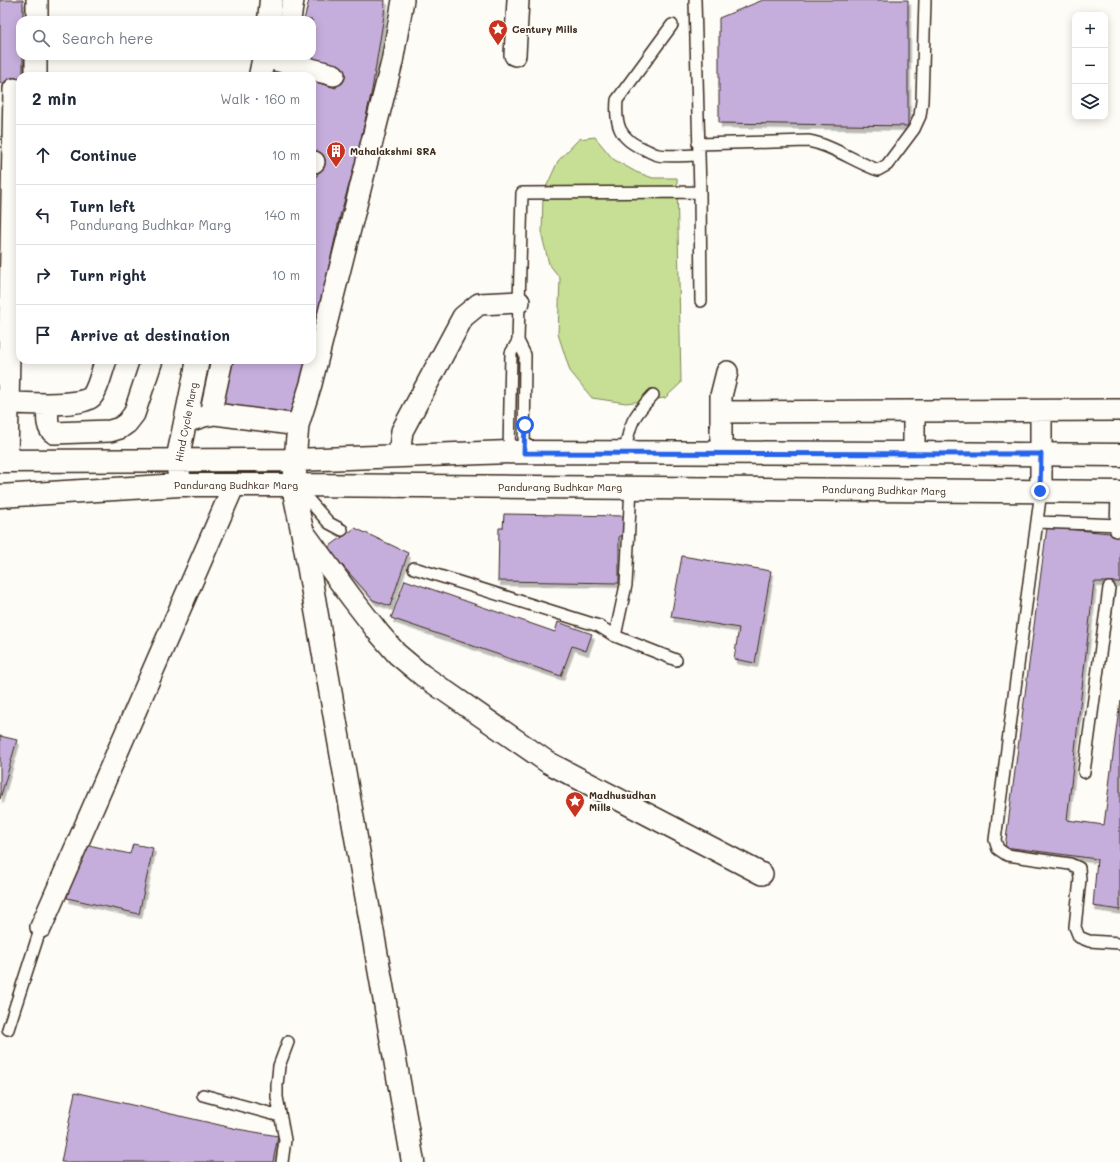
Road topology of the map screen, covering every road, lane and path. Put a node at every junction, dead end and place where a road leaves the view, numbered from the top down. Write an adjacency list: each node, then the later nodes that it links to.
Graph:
1 (37, 0): 8 (street)
2 (271, 0): 9 (main road)
3 (294, 0): 10 (street)
4 (403, 0): 40 (street)
5 (518, 0): 12 (street)
6 (694, 0): 18 (lane)
7 (925, 0): 18 (lane)
8 (37, 16)
9 (269, 16)
10 (291, 16)
11 (672, 24): 19 (lane)
12 (515, 54)
13 (36, 60): 15 (street)
14 (273, 64): 16 (street)
15 (36, 72)
16 (334, 75)
17 (11, 89): 21 (street)
18 (698, 144): 19 (lane)
19 (699, 155): 20 (lane)
20 (700, 192): 23 (lane); 24 (lane)
21 (10, 227): 22 (street)
22 (5, 298): 30 (street)
23 (701, 301)
24 (519, 302): 41 (lane); 46 (street)
25 (105, 364): 33 (street)
26 (151, 364): 33 (street)
27 (197, 364): 39 (main road, Hind Cycle Marg)
28 (221, 364): 38 (street)
29 (727, 372): 37 (street)
30 (4, 378): 32 (street)
31 (653, 395): 42 (lane)
32 (8, 403): 33 (street); 49 (street)
33 (48, 404)
34 (1041, 410): 35 (street); 36 (street); 45 (street)
35 (1120, 410)
36 (914, 411): 37 (street); 44 (street)
37 (721, 412): 43 (street)
38 (210, 415): 39 (street); 40 (street)
39 (185, 422): 50 (main road, Hind Cycle Marg)
40 (298, 425): 48 (street)
41 (517, 453): 42 (main road); 46 (main road)
42 (625, 453): 43 (main road)
43 (721, 453): 44 (main road)
44 (914, 453): 45 (main road)
45 (1041, 454): 47 (main road); 55 (street)
46 (399, 456): 48 (main road)
47 (1120, 456)
48 (295, 460): 50 (main road); 53 (main road)
49 (3, 461): 50 (main road)
50 (177, 461): 51 (main road, Hind Cycle Marg)
51 (180, 485): 52 (main road, Pandurang Budhkar Marg); 57 (main road, Pandurang Budhkar Marg)
52 (234, 485): 53 (main road, Pandurang Budhkar Marg); 68 (street)
53 (294, 485): 54 (main road, Pandurang Budhkar Marg); 60 (main road); 61 (lane)
54 (631, 488): 55 (main road, Pandurang Budhkar Marg); 64 (lane)
55 (1040, 491): 56 (main road, Pandurang Budhkar Marg); 58 (lane)
56 (1119, 492): 59 (lane)
57 (0, 496)
58 (1037, 522): 59 (lane); 69 (lane)
59 (1118, 527)
60 (302, 530): 67 (street); 75 (main road)
61 (342, 530)
62 (414, 568): 64 (lane)
63 (1109, 588): 66 (lane)
64 (615, 636): 65 (lane)
65 (676, 660)
66 (1084, 772)
67 (762, 874)
68 (41, 927): 70 (lane)
69 (1120, 943)
70 (8, 1029)
71 (288, 1042): 73 (lane)
72 (203, 1095): 73 (lane)
73 (280, 1116): 74 (lane)
74 (282, 1162)
75 (413, 1162)

